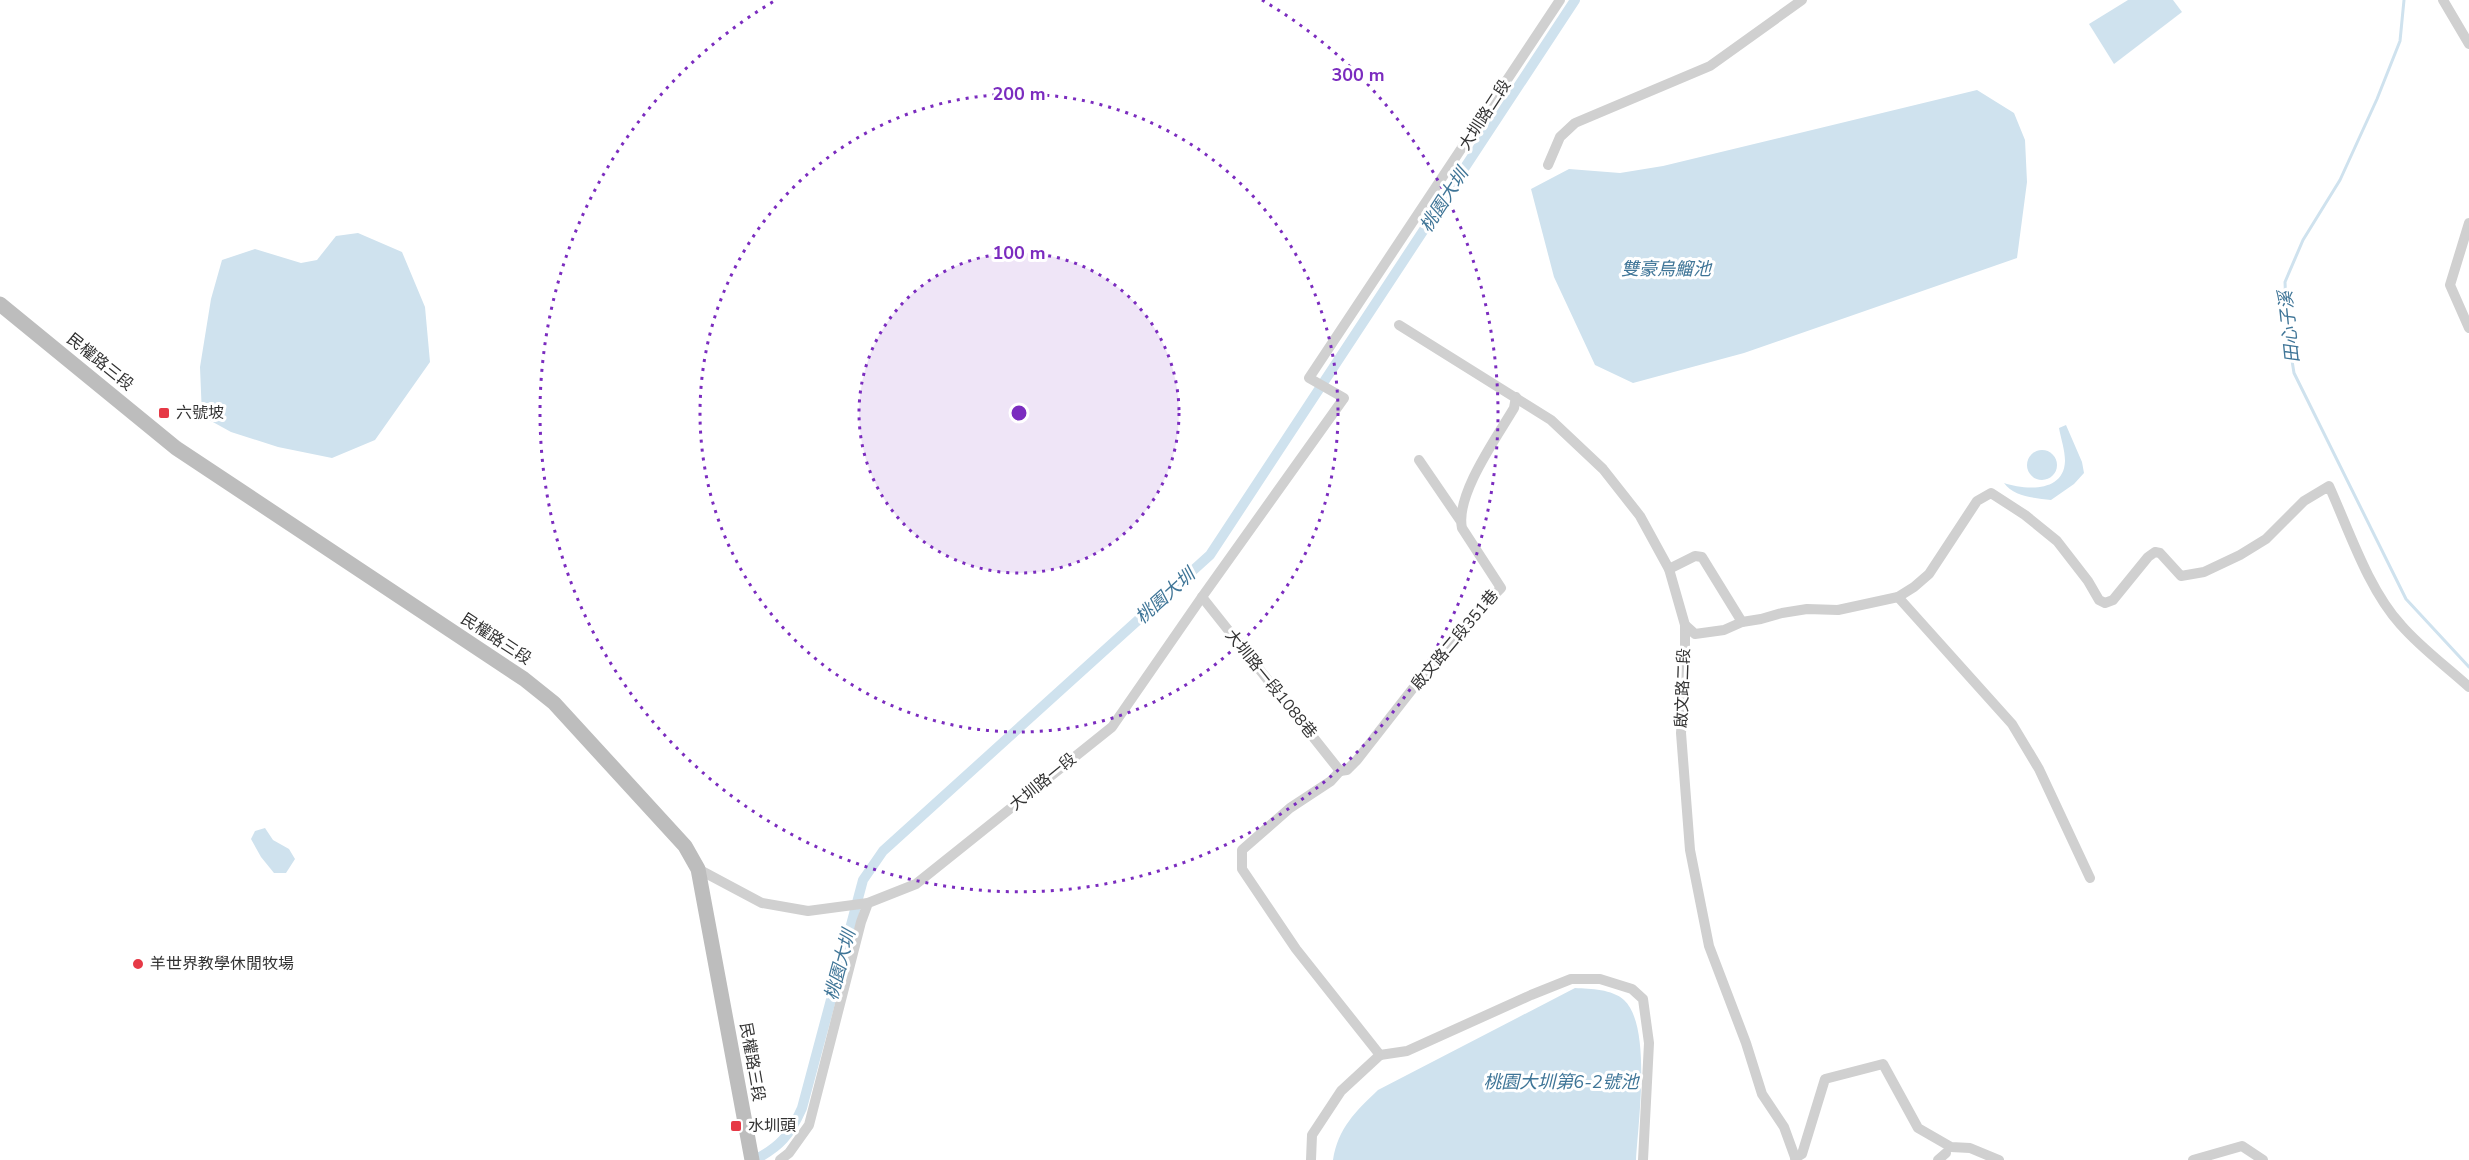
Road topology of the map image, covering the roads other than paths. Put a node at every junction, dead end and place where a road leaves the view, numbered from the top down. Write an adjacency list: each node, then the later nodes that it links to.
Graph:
1 (1560, 0): 11 (street, 大圳路二段)
2 (1802, 0): 5 (street)
3 (2443, 0): 4 (street)
4 (2469, 44)
5 (1548, 165)
6 (2469, 223): 9 (street)
7 (0, 304): 21 (street, 民權路三段)
8 (1399, 325): 10 (street, 啟文路二段)
9 (2469, 328)
10 (1516, 397): 13 (street); 14 (street, 啟文路二段)
11 (1344, 398): 15 (street, 大圳路一段)
12 (1419, 460): 13 (street)
13 (1460, 520): 20 (street, 啟文路二段351巷)
14 (1669, 569): 17 (street); 18 (street, 啟文路二段)
15 (1202, 597): 20 (street, 大圳路一段1088巷); 23 (street, 大圳路一段)
16 (1898, 597): 17 (street); 19 (street); 22 (street)
17 (1742, 621): 18 (street)
18 (1685, 625): 25 (street, 啟文路二段)
19 (2469, 687)
20 (1340, 771): 24 (street)
21 (698, 869): 23 (street, 大圳路一段); 26 (street, 民權路三段)
22 (2090, 878)
23 (866, 903): 27 (street)
24 (1380, 1055): 28 (street); 29 (street)
25 (1796, 1159): 30 (street)
26 (752, 1160)
27 (780, 1160)
28 (1311, 1160)
29 (1643, 1160)
30 (1999, 1160)
31 (2193, 1160): 32 (street)
32 (2263, 1160)

